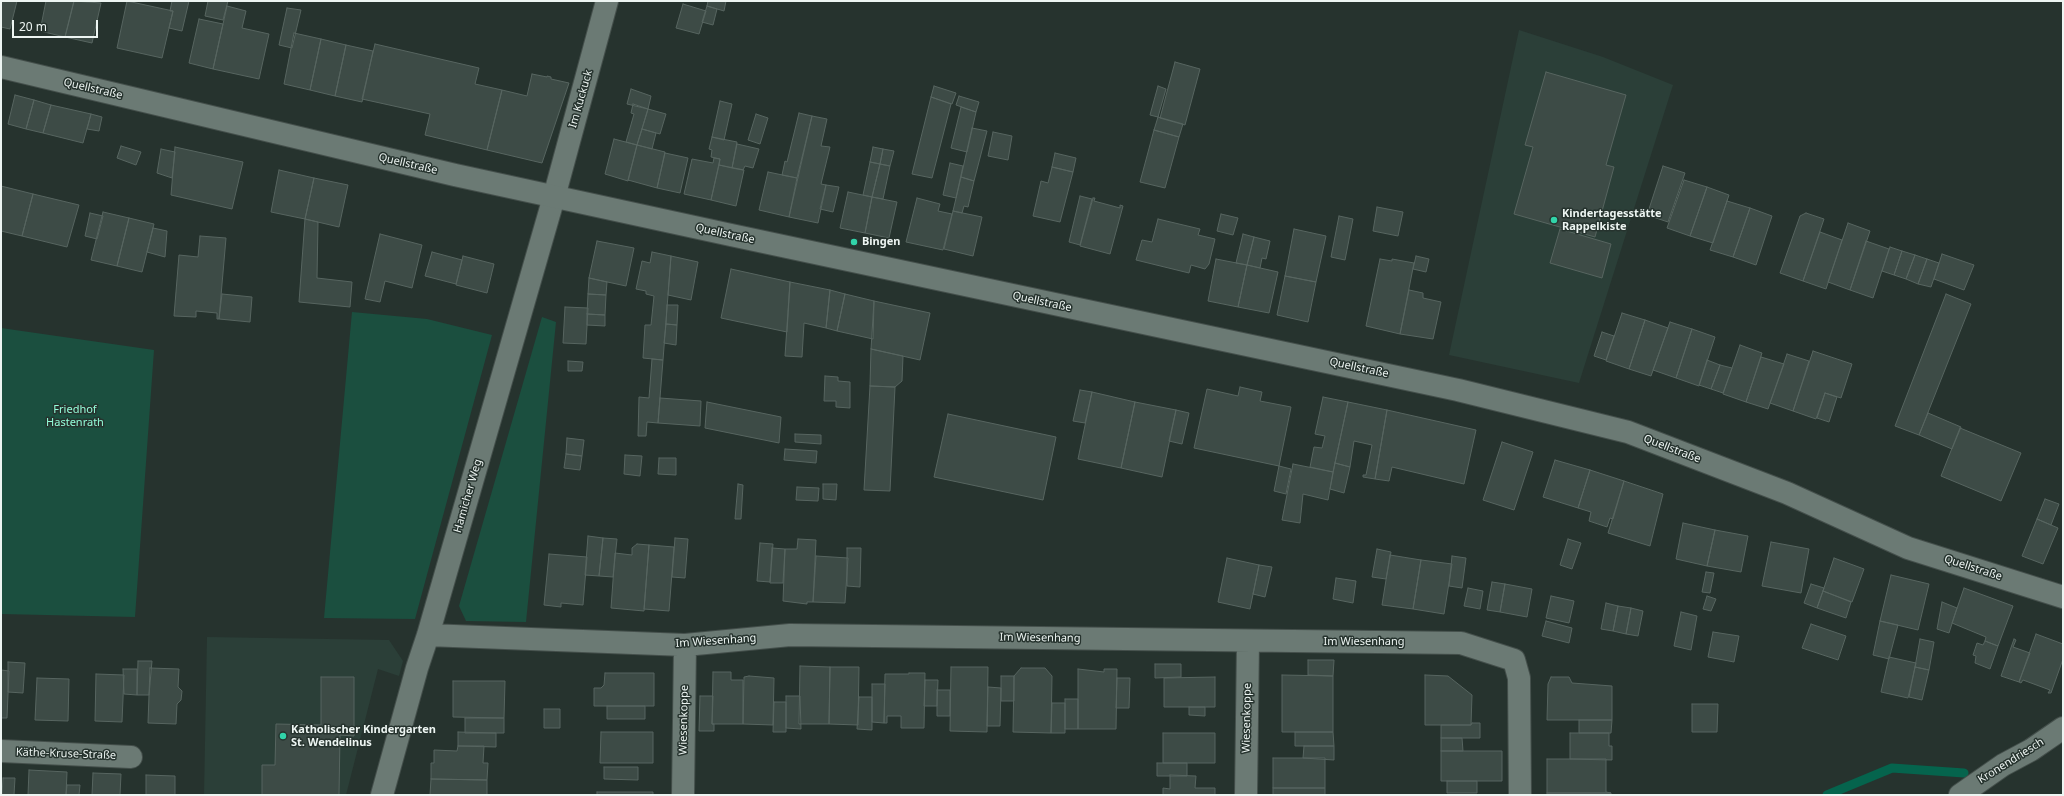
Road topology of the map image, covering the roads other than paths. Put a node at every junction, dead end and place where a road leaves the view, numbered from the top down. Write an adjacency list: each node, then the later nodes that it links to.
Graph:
1 (607, 1): 3 (street, Im Kuckuck)
2 (1, 68): 3 (street, Quellstraße)
3 (554, 197): 4 (street, Quellstraße); 5 (street, Hamicher Weg)
4 (2063, 597)
5 (428, 635): 7 (street, Im Wiesenhang); 11 (street, Hamicher Weg)
6 (1248, 641): 7 (street, Im Wiesenhang); 13 (street, Wiesenkoppe); 14 (street, Im Wiesenhang)
7 (685, 645): 12 (street, Wiesenkoppe)
8 (2063, 728): 15 (street, Kronendriesch)
9 (1, 751): 10 (street, Käthe-Kruse-Straße)
10 (131, 756)
11 (382, 795)
12 (683, 795)
13 (1246, 795)
14 (1520, 795)
15 (1960, 795)

